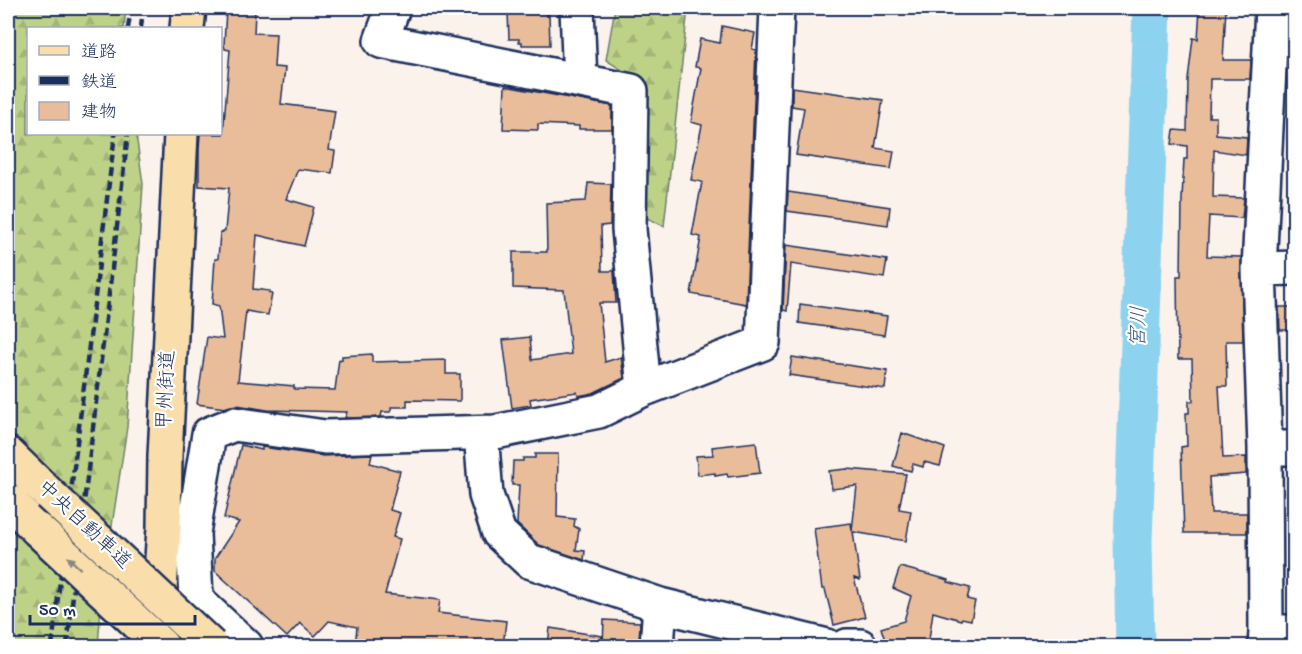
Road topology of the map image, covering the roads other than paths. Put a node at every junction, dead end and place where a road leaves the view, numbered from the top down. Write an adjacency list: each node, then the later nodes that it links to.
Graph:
1 (189, 8): 6 (main road)
2 (393, 8): 7 (street)
3 (577, 8): 7 (street)
4 (777, 8): 11 (street)
5 (1279, 24): 10 (street)
6 (187, 27)
7 (580, 81): 11 (street)
8 (182, 135): 16 (main road, 甲州街道)
9 (1294, 268): 10 (street)
10 (1258, 269): 13 (street)
11 (644, 389): 12 (street)
12 (481, 433): 16 (street); 17 (street)
13 (1280, 448): 18 (street)
14 (8, 454): 21 (main road, 中央自動車道, bridge)
15 (8, 500): 20 (main road, 中央自動車道, one-way to 15, bridge)
16 (179, 530): 19 (main road, 甲州街道); 22 (street)
17 (660, 605): 23 (street); 24 (street)
18 (1275, 637)
19 (156, 646)
20 (162, 646)
21 (211, 646)
22 (246, 646)
23 (657, 646)
24 (827, 646)
25 (847, 646): 26 (street)
26 (860, 646)

